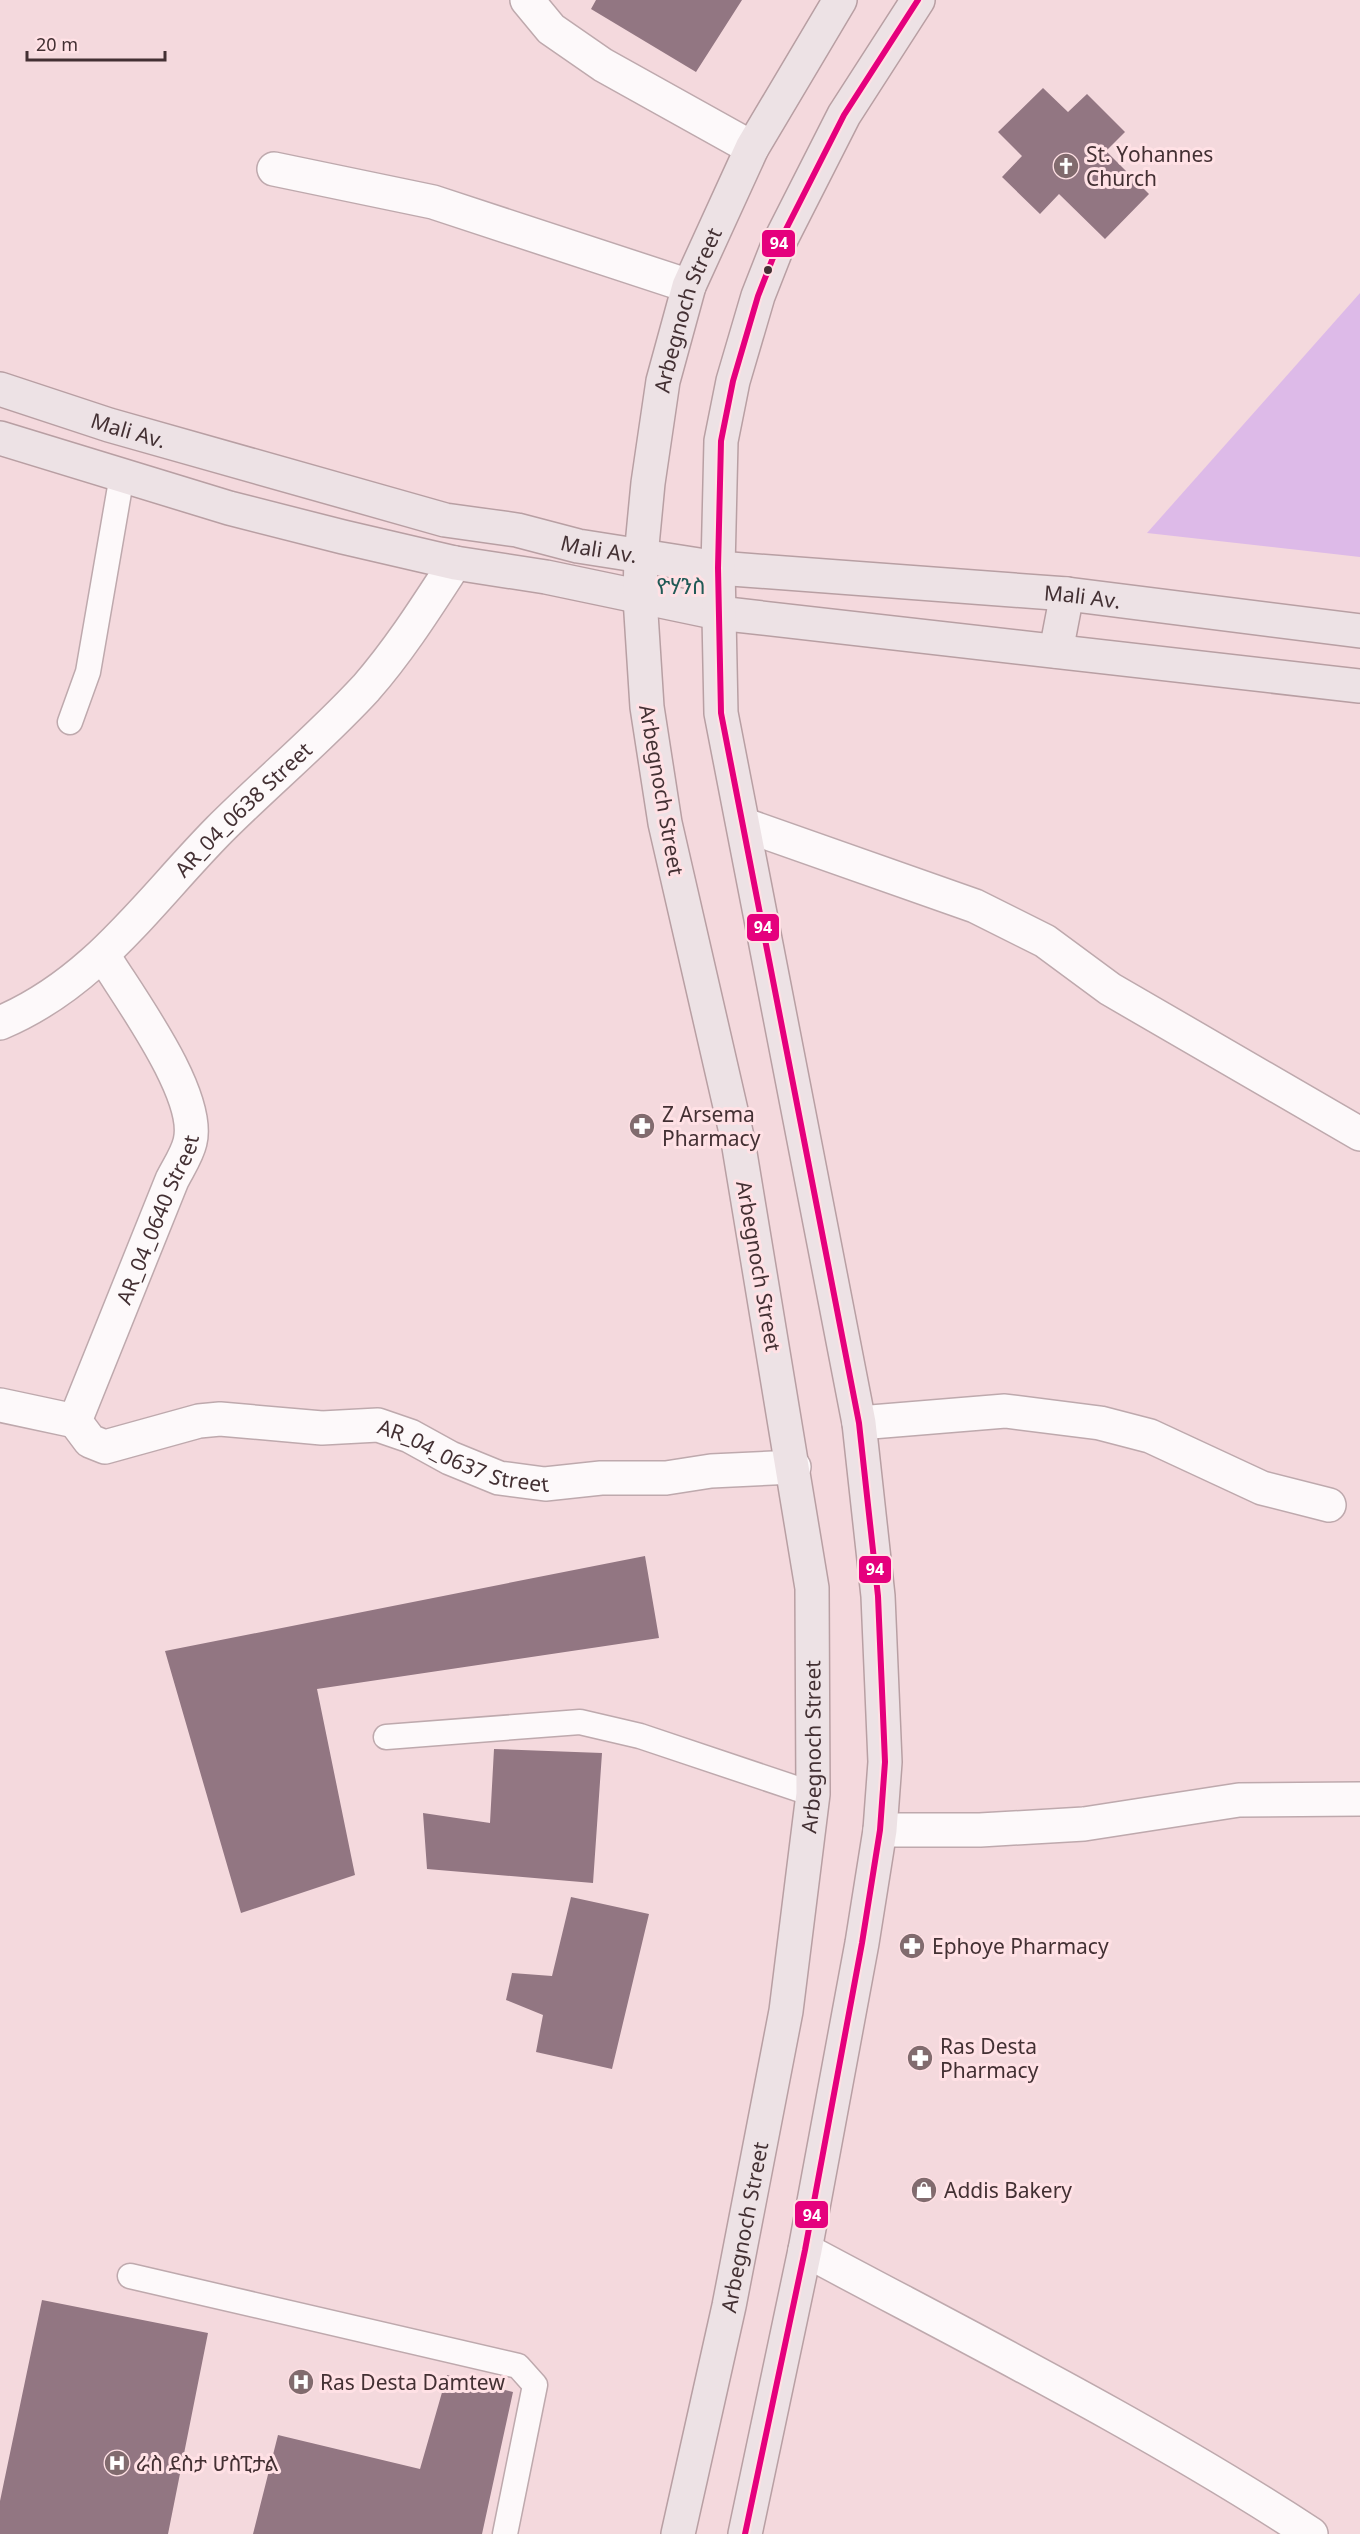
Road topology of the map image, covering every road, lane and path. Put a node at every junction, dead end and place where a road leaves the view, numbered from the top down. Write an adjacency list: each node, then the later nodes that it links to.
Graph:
1 (527, 0): 4 (street)
2 (840, 0): 4 (main road, Arbegnoch Street)
3 (918, 0): 12 (main road)
4 (752, 148): 6 (main road, Arbegnoch Street)
5 (274, 169): 6 (street)
6 (689, 286): 10 (main road, Arbegnoch Street)
7 (0, 389): 10 (main road, Mali Av.)
8 (0, 438): 9 (main road, Mali Av.)
9 (122, 475): 11 (main road, Mali Av.); 19 (lane)
10 (641, 556): 12 (main road, Mali Av.); 14 (main road, Arbegnoch Street)
11 (455, 563): 14 (main road, Mali Av.); 21 (street, AR_04_0638 Street)
12 (718, 568): 13 (main road, Mali Av.); 15 (main road)
13 (1067, 594): 16 (main road, Mali Av.); 17 (main road)
14 (640, 598): 15 (main road, Mali Av.); 27 (main road, Arbegnoch Street)
15 (718, 614): 17 (main road, Mali Av.); 20 (main road)
16 (1360, 631)
17 (1056, 651): 18 (main road, Mali Av.)
18 (1360, 686)
19 (70, 722)
20 (744, 825): 23 (street); 26 (main road)
21 (104, 955): 22 (street, AR_04_0638 Street); 25 (street, AR_04_0640 Street)
22 (0, 1023)
23 (1360, 1134)
24 (0, 1405): 25 (street)
25 (75, 1421): 27 (street, AR_04_0637 Street)
26 (859, 1423): 28 (street); 32 (main road)
27 (794, 1467): 30 (main road, Arbegnoch Street)
28 (1329, 1505)
29 (386, 1737): 30 (lane)
30 (813, 1794): 36 (main road, Arbegnoch Street)
31 (1360, 1799): 32 (street)
32 (880, 1830): 33 (main road)
33 (805, 2250): 37 (main road); 38 (street)
34 (130, 2276): 35 (lane)
35 (505, 2534)
36 (678, 2534)
37 (745, 2534)
38 (1311, 2534)

